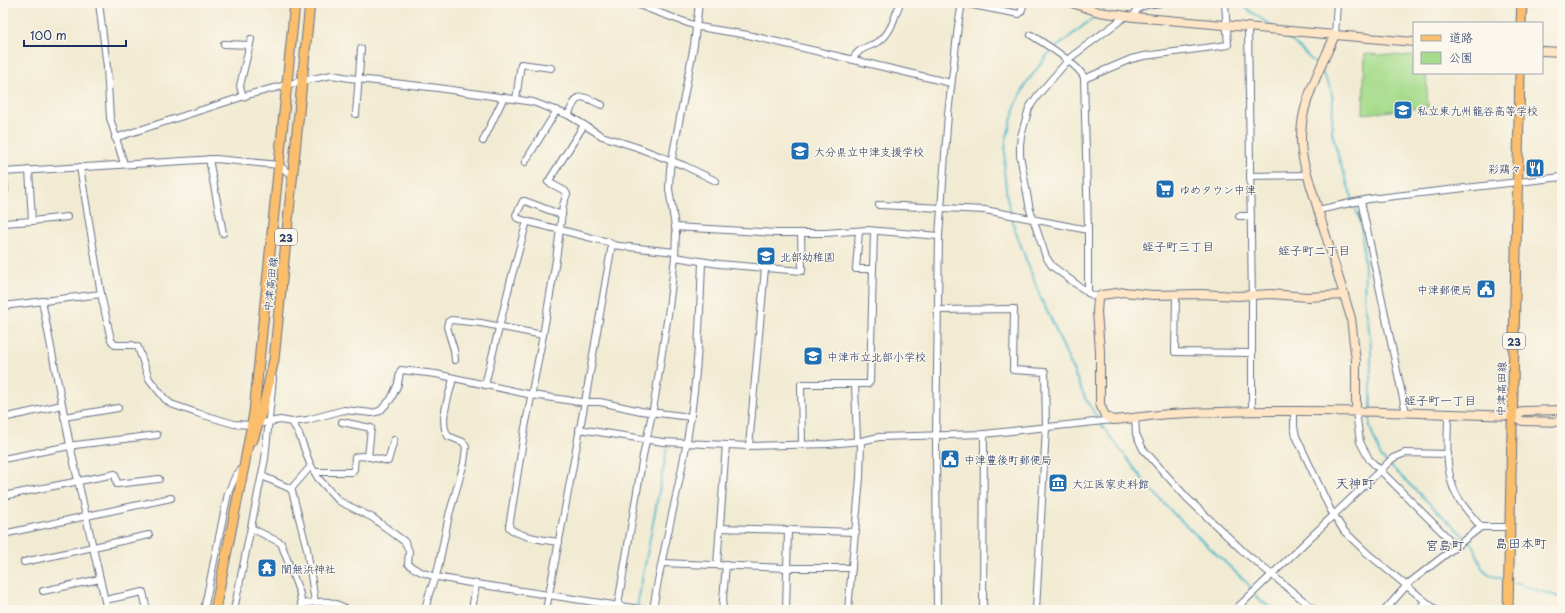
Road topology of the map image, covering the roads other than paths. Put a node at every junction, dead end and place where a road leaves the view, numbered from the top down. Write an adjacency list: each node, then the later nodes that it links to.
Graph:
1 (99, 3): 43 (street)
2 (295, 3): 34 (main road, 中津高田線 / 23)
3 (310, 3): 32 (main road, 中津高田線 / 23)
4 (634, 3): 17 (street)
5 (699, 3): 17 (street)
6 (900, 3): 26 (street)
7 (962, 3): 8 (street); 33 (street)
8 (1024, 3)
9 (1072, 3): 14 (street)
10 (1160, 3): 14 (street)
11 (1225, 3): 16 (street)
12 (1337, 3): 20 (street)
13 (1522, 3): 15 (main road)
14 (1130, 17): 16 (street); 27 (street)
15 (1521, 22)
16 (1227, 25): 18 (street); 31 (street)
17 (696, 26): 26 (street); 46 (street)
18 (1248, 27): 20 (street); 55 (street)
19 (1031, 35): 27 (street)
20 (1335, 35): 21 (street); 56 (street)
21 (1413, 42)
22 (224, 44): 35 (street)
23 (361, 50): 30 (street)
24 (1543, 51): 25 (street)
25 (1562, 52)
26 (853, 60): 33 (street)
27 (1068, 61): 31 (street); 69 (street)
28 (551, 68): 37 (street)
29 (1520, 74): 59 (main road, 中津高田線 / 23)
30 (359, 79): 32 (street); 36 (street); 40 (street)
31 (1084, 79): 75 (street)
32 (302, 81): 34 (street); 54 (main road, 中津高田線 / 23)
33 (951, 83): 63 (street)
34 (287, 84): 35 (street); 50 (main road, 中津高田線 / 23)
35 (243, 97): 43 (street)
36 (504, 97): 37 (street); 44 (street)
37 (516, 99): 39 (street)
38 (602, 105): 41 (street)
39 (557, 110): 41 (street); 47 (street)
40 (356, 114)
41 (568, 115): 42 (street)
42 (584, 125): 46 (street); 65 (street)
43 (116, 138): 49 (street)
44 (484, 141)
45 (209, 159): 49 (street); 50 (street); 78 (street)
46 (671, 161): 58 (street); 73 (street)
47 (525, 162)
48 (3, 163): 53 (street)
49 (124, 164): 51 (street)
50 (279, 165): 54 (street); 124 (main road, 中津高田線 / 23)
51 (80, 167): 52 (street); 87 (street)
52 (29, 170): 53 (street); 70 (street)
53 (4, 172): 60 (street)
54 (292, 176): 98 (main road, 中津高田線 / 23)
55 (1250, 176): 56 (street); 67 (street)
56 (1308, 176): 64 (street)
57 (1562, 177): 59 (street)
58 (716, 181)
59 (1517, 183): 61 (street); 114 (main road, 中津高田線 / 23)
60 (3, 190)
61 (1359, 201): 64 (street); 112 (street)
62 (879, 205): 63 (street)
63 (941, 207): 69 (street); 80 (street)
64 (1318, 210): 89 (street)
65 (562, 215): 71 (street); 74 (street)
66 (1239, 216): 67 (street)
67 (1251, 216): 90 (street)
68 (67, 217): 70 (street)
69 (1033, 220): 75 (street); 86 (street)
70 (32, 221): 72 (street)
71 (527, 221): 74 (street); 95 (street)
72 (3, 223)
73 (675, 227): 79 (street); 82 (street)
74 (560, 230): 81 (street); 96 (street)
75 (1088, 230): 86 (street)
76 (859, 231): 77 (street); 79 (street); 85 (street)
77 (874, 231): 80 (street); 85 (street)
78 (223, 233)
79 (801, 233): 84 (street)
80 (939, 236): 94 (street)
81 (611, 246): 82 (street); 104 (street)
82 (675, 255): 83 (street); 108 (street)
83 (702, 262): 84 (street); 116 (street)
84 (765, 268): 137 (street)
85 (872, 269): 101 (street)
86 (1088, 293): 91 (street)
87 (101, 294): 92 (street); 124 (street)
88 (1176, 295): 90 (street); 91 (street); 97 (street)
89 (1344, 295): 90 (street); 111 (street)
90 (1252, 296): 97 (street)
91 (1099, 297): 119 (street)
92 (42, 301): 93 (street); 105 (street)
93 (3, 306)
94 (937, 310): 125 (street); 129 (street)
95 (500, 327): 96 (street); 99 (street); 102 (street)
96 (543, 334): 103 (street)
97 (1252, 354): 109 (street)
98 (274, 360): 120 (street); 124 (main road, 中津高田線 / 23)
99 (455, 360)
100 (453, 378): 102 (street); 121 (street); 170 (street)
101 (855, 384): 132 (street); 136 (street)
102 (485, 385): 103 (street)
103 (532, 395): 104 (street); 160 (street)
104 (584, 402): 108 (street); 126 (street)
105 (62, 405): 115 (street); 117 (street)
106 (118, 408): 115 (street)
107 (1562, 410): 114 (street)
108 (652, 412): 116 (street); 130 (street)
109 (1252, 412): 110 (street); 118 (street)
110 (1294, 412): 111 (street); 150 (street)
111 (1356, 412): 112 (street); 143 (street)
112 (1406, 413): 113 (street)
113 (1448, 414): 114 (street); 138 (street)
114 (1513, 416): 123 (street); 155 (main road, 中津高田線 / 23)
115 (64, 417): 134 (street)
116 (691, 417): 133 (street)
117 (3, 418)
118 (1135, 418): 119 (street); 169 (street)
119 (1115, 420): 125 (street)
120 (269, 422): 121 (street); 124 (street); 144 (street)
121 (292, 422): 142 (street)
122 (342, 422): 139 (street)
123 (1562, 422)
124 (255, 424): 141 (main road, 中津高田線 / 23)
125 (1046, 428): 127 (street); 197 (street)
126 (579, 429): 130 (street); 160 (street)
127 (984, 434): 129 (street); 196 (street)
128 (158, 435): 134 (street)
129 (936, 436): 132 (street); 195 (street)
130 (646, 439): 133 (street); 180 (street)
131 (394, 440): 139 (street)
132 (859, 441): 136 (street); 157 (street)
133 (686, 444): 135 (street); 164 (street)
134 (70, 445): 140 (street); 146 (street)
135 (726, 445): 137 (street); 154 (street)
136 (802, 445): 137 (street)
137 (749, 446)
138 (1448, 454): 143 (street); 152 (street)
139 (368, 456): 142 (street)
140 (3, 459)
141 (244, 467): 183 (street); 184 (main road, 中津高田線 / 23)
142 (313, 469): 147 (street); 170 (street)
143 (1379, 470): 150 (street); 161 (street)
144 (262, 476): 147 (street); 153 (street)
145 (159, 479): 146 (street)
146 (78, 482): 148 (street); 151 (street)
147 (291, 489): 178 (street)
148 (3, 496)
149 (171, 498): 151 (street)
150 (1332, 515): 169 (street); 173 (street)
151 (86, 516): 158 (street); 162 (street)
152 (1481, 527): 155 (street); 161 (street)
153 (251, 528): 179 (street); 185 (street)
154 (720, 528): 156 (street); 165 (street)
155 (1510, 528): 203 (main road, 中津高田線 / 23)
156 (788, 530): 157 (street); 167 (street)
157 (856, 532): 168 (street)
158 (3, 534)
159 (149, 535): 162 (street)
160 (559, 542): 175 (street)
161 (1456, 546): 173 (street)
162 (93, 547): 163 (street); 171 (street)
163 (24, 562)
164 (662, 563): 165 (street); 191 (street)
165 (717, 565): 166 (street)
166 (726, 565): 167 (street); 192 (street)
167 (786, 568): 168 (street); 193 (street)
168 (852, 568): 194 (street)
169 (1271, 574): 198 (street); 199 (street)
170 (436, 576): 172 (street); 187 (street)
171 (100, 579): 174 (street); 176 (street)
172 (476, 584): 175 (street); 188 (street)
173 (1406, 586): 177 (street); 200 (street)
174 (43, 591)
175 (549, 594): 180 (street); 189 (street)
176 (105, 600): 181 (street); 182 (street)
177 (1425, 601): 201 (street); 202 (street)
178 (315, 602): 179 (street); 186 (street)
179 (302, 607)
180 (617, 607): 190 (street)
181 (107, 610)
182 (147, 610)
183 (204, 610)
184 (215, 610)
185 (234, 610)
186 (348, 610)
187 (425, 610)
188 (472, 610)
189 (546, 610)
190 (646, 610)
191 (653, 610)
192 (722, 610)
193 (786, 610)
194 (848, 610)
195 (937, 610)
196 (983, 610)
197 (1036, 610)
198 (1235, 610)
199 (1315, 610)
200 (1385, 610)
201 (1419, 610)
202 (1436, 610)
203 (1508, 610)

